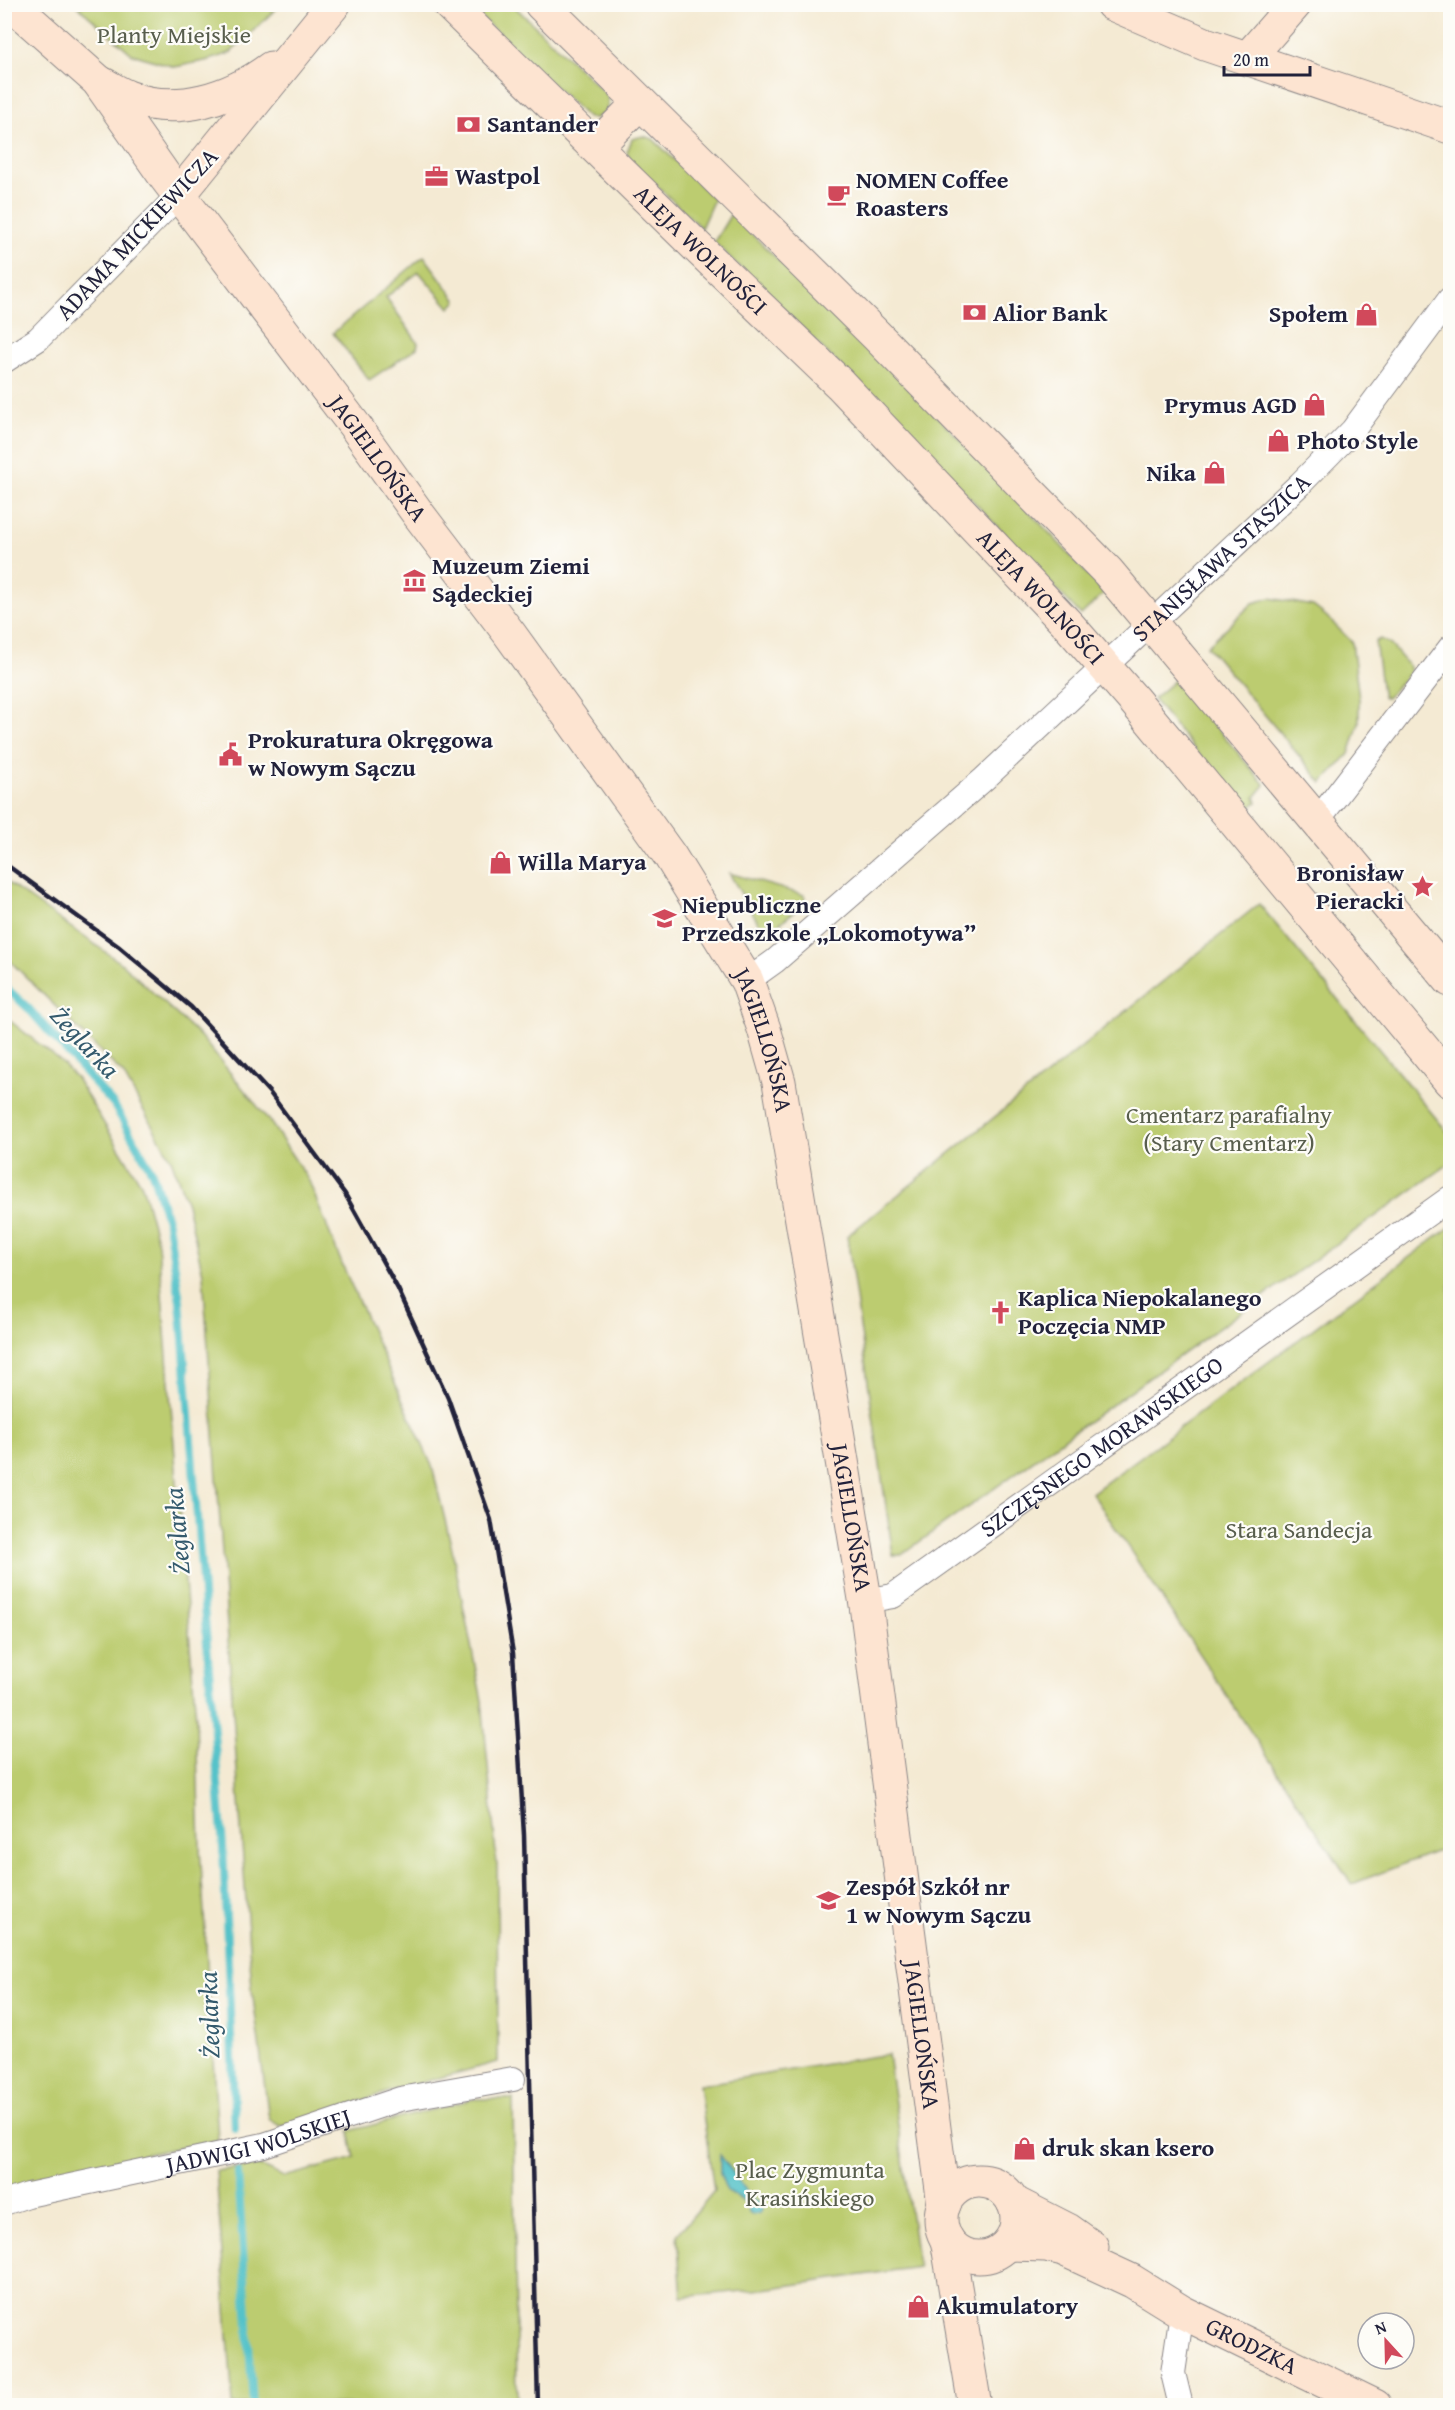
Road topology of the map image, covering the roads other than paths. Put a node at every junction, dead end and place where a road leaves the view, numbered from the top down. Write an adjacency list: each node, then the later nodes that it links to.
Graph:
1 (11, 4): 9 (street, JAGIELLOŃSKA)
2 (334, 4): 7 (street, ADAMA MICKIEWICZA)
3 (449, 4): 12 (street, ALEJA WOLNOŚCI)
4 (541, 4): 10 (street)
5 (1112, 4): 8 (street)
6 (1294, 4): 8 (street)
7 (304, 40): 9 (street, ADAMA MICKIEWICZA); 13 (street, ADAMA MICKIEWICZA)
8 (1247, 59): 11 (street)
9 (98, 81): 13 (street, JAGIELLOŃSKA)
10 (640, 102): 12 (street); 16 (street)
11 (1450, 127)
12 (596, 147): 18 (street, ALEJA WOLNOŚCI)
13 (179, 195): 15 (street, ADAMA MICKIEWICZA); 21 (street, JAGIELLOŃSKA)
14 (1450, 299): 16 (street, STANISŁAWA STASZICA)
15 (4, 361)
16 (1152, 624): 18 (street, STANISŁAWA STASZICA); 19 (street)
17 (1450, 648): 19 (street)
18 (1104, 665): 21 (street, STANISŁAWA STASZICA); 22 (street, ALEJA WOLNOŚCI)
19 (1317, 821): 20 (street)
20 (1450, 980)
21 (747, 981): 24 (street, JAGIELLOŃSKA)
22 (1450, 1082)
23 (1450, 1198): 24 (street, SZCZĘSNEGO MORAWSKIEGO)
24 (865, 1601): 28 (street, JAGIELLOŃSKA)
25 (513, 2079): 27 (street, JADWIGI WOLSKIEJ)
26 (1013, 2202): 28 (street); 30 (street); 31 (street, GRODZKA)
27 (4, 2203)
28 (944, 2205): 29 (street)
29 (947, 2239): 30 (street); 33 (street)
30 (996, 2250): 31 (street, GRODZKA); 33 (street)
31 (1132, 2281): 32 (street, GRODZKA)
32 (1182, 2312): 35 (street); 36 (street, GRODZKA)
33 (965, 2338): 34 (street)
34 (975, 2406)
35 (1181, 2406)
36 (1375, 2406)

